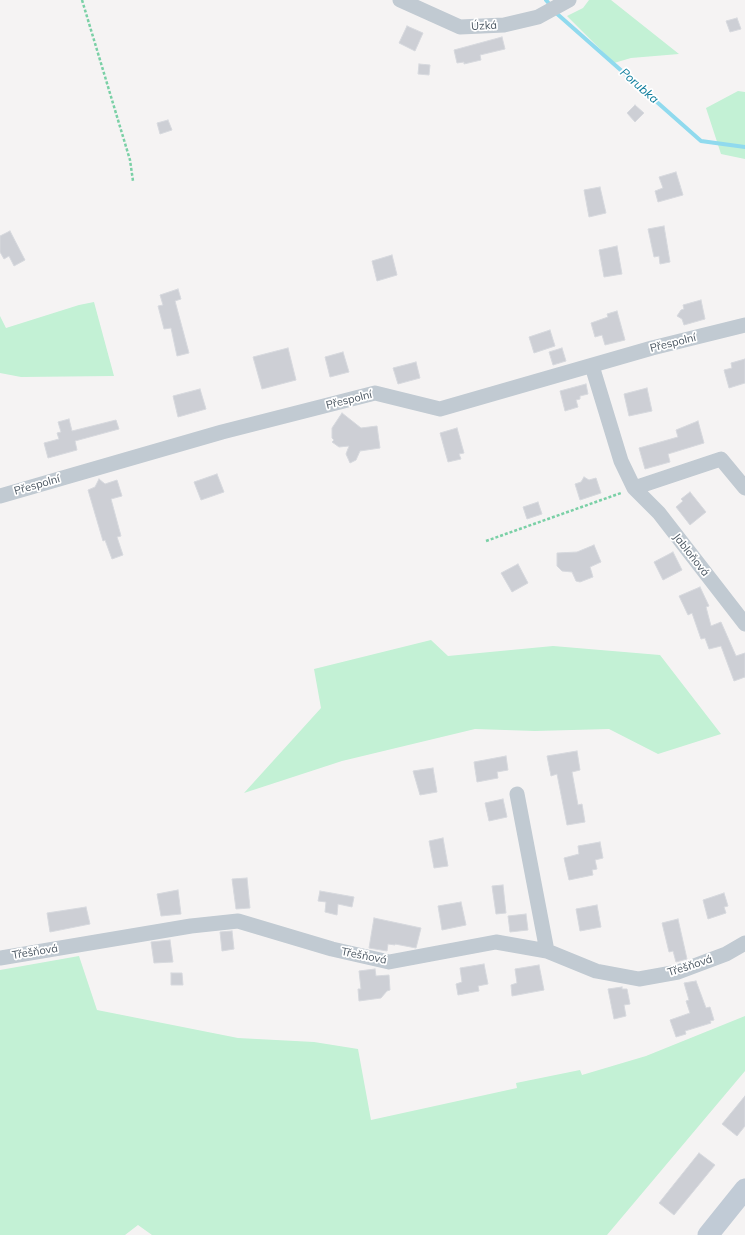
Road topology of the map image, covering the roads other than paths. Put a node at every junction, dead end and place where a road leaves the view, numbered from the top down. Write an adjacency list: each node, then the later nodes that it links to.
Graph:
1 (400, 0): 2 (street, Úzká)
2 (569, 0)
3 (745, 325): 4 (street, Přespolní)
4 (592, 366): 5 (street, Jabloňová); 7 (street, Přespolní)
5 (634, 488): 6 (street); 8 (street, Jabloňová)
6 (745, 488)
7 (0, 496)
8 (745, 624)
9 (517, 794): 11 (street)
10 (745, 944): 11 (street, Třešňová)
11 (547, 951): 12 (street, Třešňová)
12 (0, 958)
13 (745, 1189): 14 (street)
14 (708, 1235)

